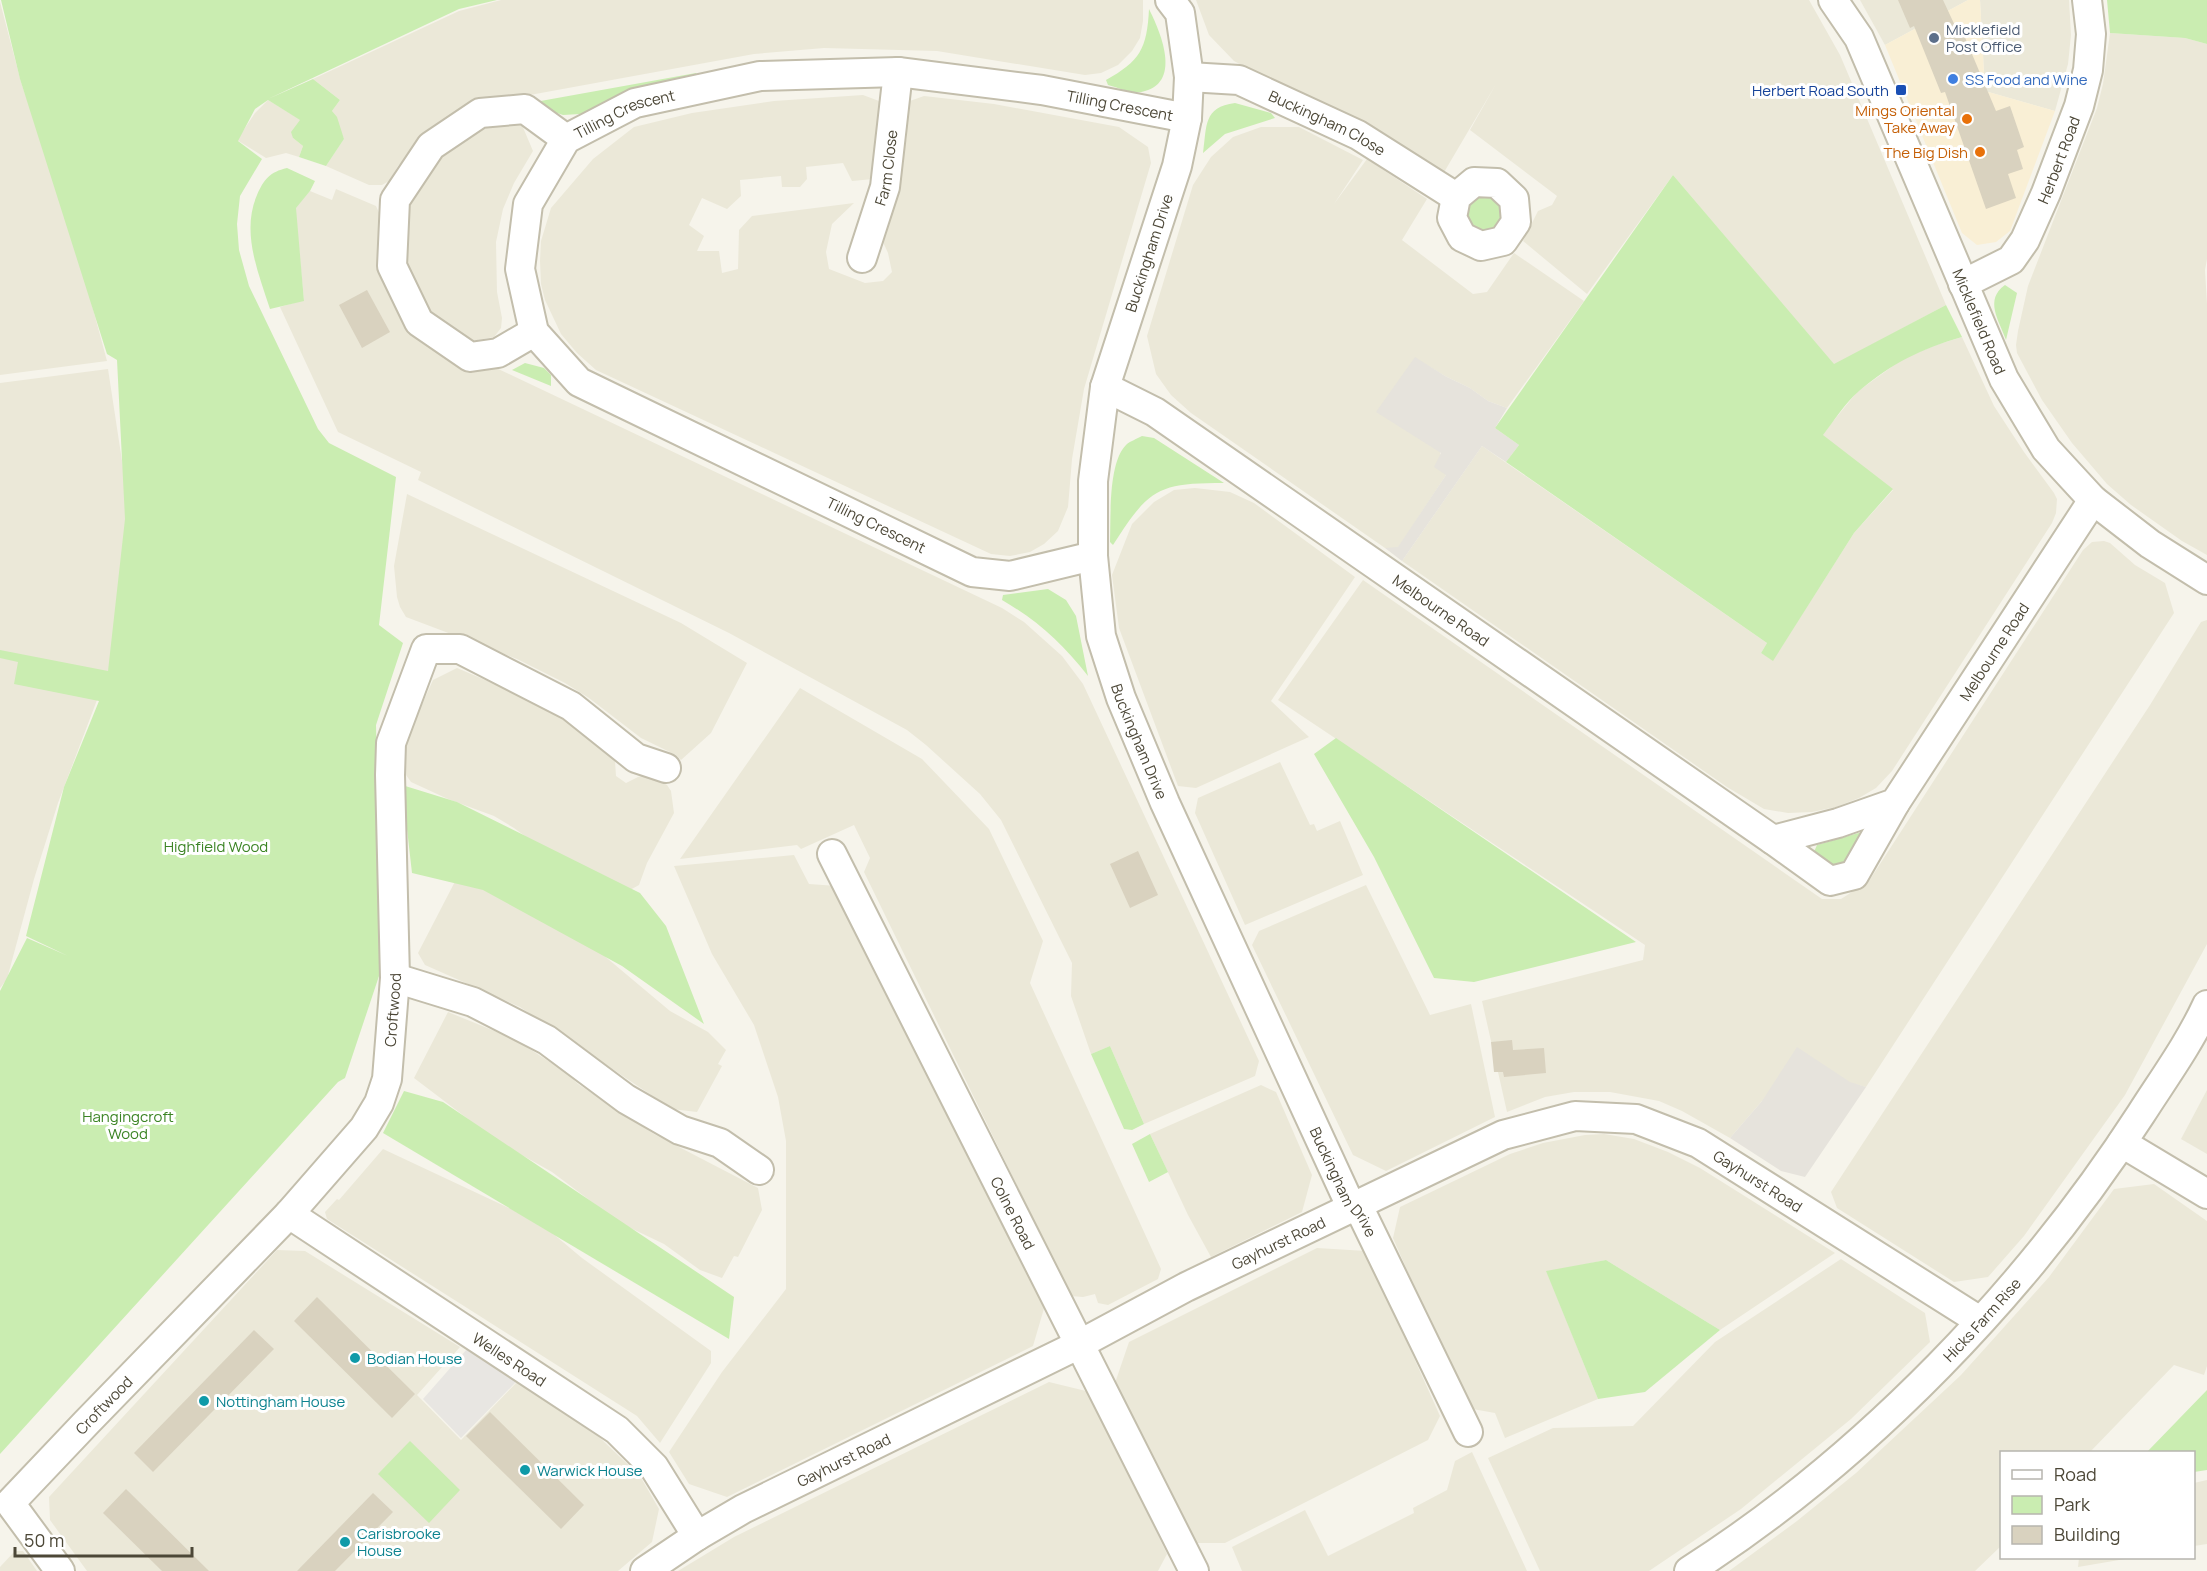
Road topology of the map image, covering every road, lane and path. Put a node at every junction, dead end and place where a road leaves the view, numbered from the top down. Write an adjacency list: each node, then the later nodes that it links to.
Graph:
1 (1170, 0): 5 (street, Buckingham Drive)
2 (1833, 0): 10 (street, Micklefield Road)
3 (2087, 0): 10 (street, Herbert Road)
4 (898, 72): 6 (street, Tilling Crescent); 7 (street, Tilling Crescent); 9 (street, Farm Close)
5 (1189, 77): 6 (street, Buckingham Drive); 8 (street, Buckingham Close)
6 (1187, 118): 12 (street, Buckingham Drive)
7 (566, 139): 11 (street, Tilling Crescent); 11 (street)
8 (1456, 197)
9 (861, 258)
10 (1963, 284): 13 (street, Micklefield Road)
11 (534, 332): 14 (street, Tilling Crescent)
12 (1105, 387): 14 (street, Buckingham Drive); 18 (street, Melbourne Road)
13 (2093, 500): 15 (street, Micklefield Road); 17 (street, Melbourne Road)
14 (1093, 556): 25 (street, Buckingham Drive)
15 (2207, 580)
16 (666, 768): 20 (street, Croftwood)
17 (1895, 803): 18 (street); 18 (street, Melbourne Road)
18 (1773, 840)
19 (832, 854): 28 (street, Colne Road)
20 (395, 978): 23 (street); 26 (street, Croftwood)
21 (2207, 1005): 22 (street, Hicks Farm Rise)
22 (2122, 1143): 24 (street); 27 (street, Hicks Farm Rise)
23 (759, 1170)
24 (2207, 1194)
25 (1356, 1207): 27 (street, Gayhurst Road); 28 (street, Gayhurst Road); 29 (street, Buckingham Drive)
26 (289, 1214): 30 (street, Welles Road); 31 (street, Croftwood)
27 (1980, 1321): 34 (street, Hicks Farm Rise)
28 (1080, 1344): 30 (street, Gayhurst Road); 33 (street, Colne Road)
29 (1468, 1432)
30 (697, 1536): 32 (street, Gayhurst Road)
31 (60, 1571)
32 (645, 1571)
33 (1194, 1571)
34 (1689, 1571)

